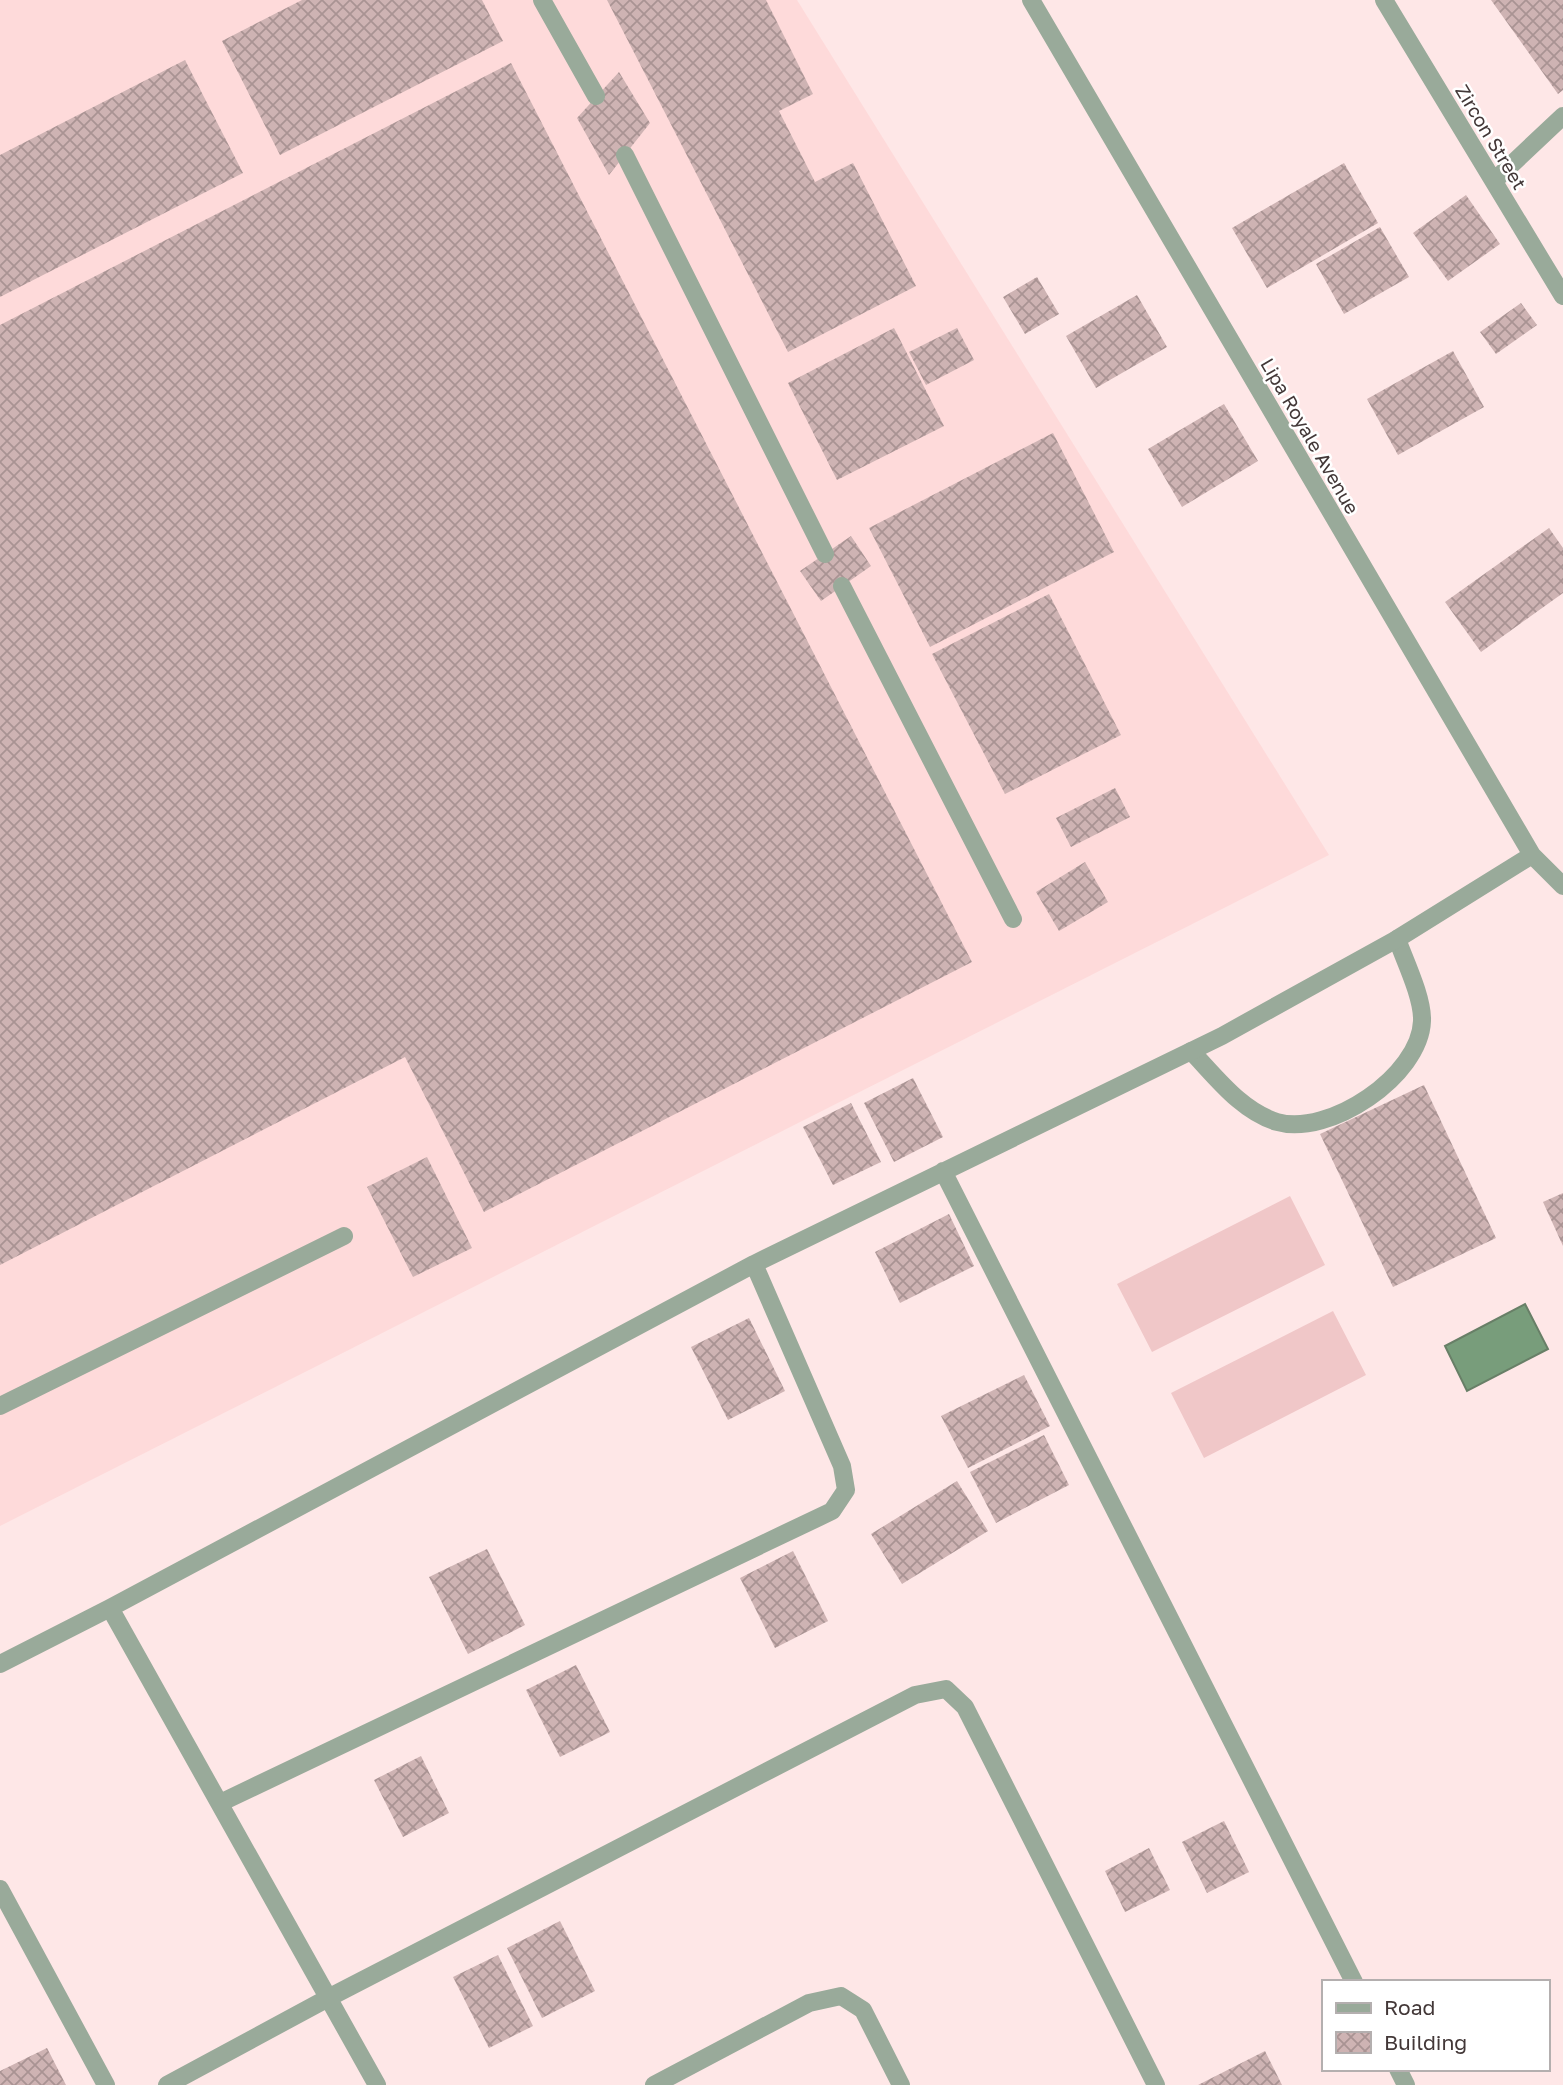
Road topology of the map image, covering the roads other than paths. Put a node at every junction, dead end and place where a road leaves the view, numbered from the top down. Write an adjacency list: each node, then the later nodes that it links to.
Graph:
1 (542, 0): 4 (street)
2 (1031, 0): 11 (street, Lipa Royale Avenue)
3 (1384, 0): 7 (street, Zircon Street)
4 (596, 96)
5 (1563, 116): 7 (street)
6 (625, 155): 9 (street)
7 (1494, 181): 8 (street, Zircon Street)
8 (1563, 296)
9 (825, 554)
10 (842, 586): 13 (street)
11 (1532, 855): 12 (street, Lipa Royale Avenue); 14 (street)
12 (1563, 886)
13 (1013, 919)
14 (1397, 939): 15 (street); 15 (street)
15 (1191, 1051): 16 (street)
16 (943, 1171): 18 (street); 24 (street)
17 (344, 1236): 19 (street)
18 (754, 1264): 20 (street); 22 (street)
19 (0, 1406)
20 (110, 1608): 21 (street); 22 (street)
21 (0, 1664)
22 (220, 1803): 25 (street)
23 (0, 1889): 26 (street)
24 (1353, 1980)
25 (330, 1997): 27 (street); 28 (street); 31 (street)
26 (106, 2085)
27 (167, 2085)
28 (377, 2085)
29 (654, 2085): 30 (street)
30 (901, 2085)
31 (1156, 2085)

